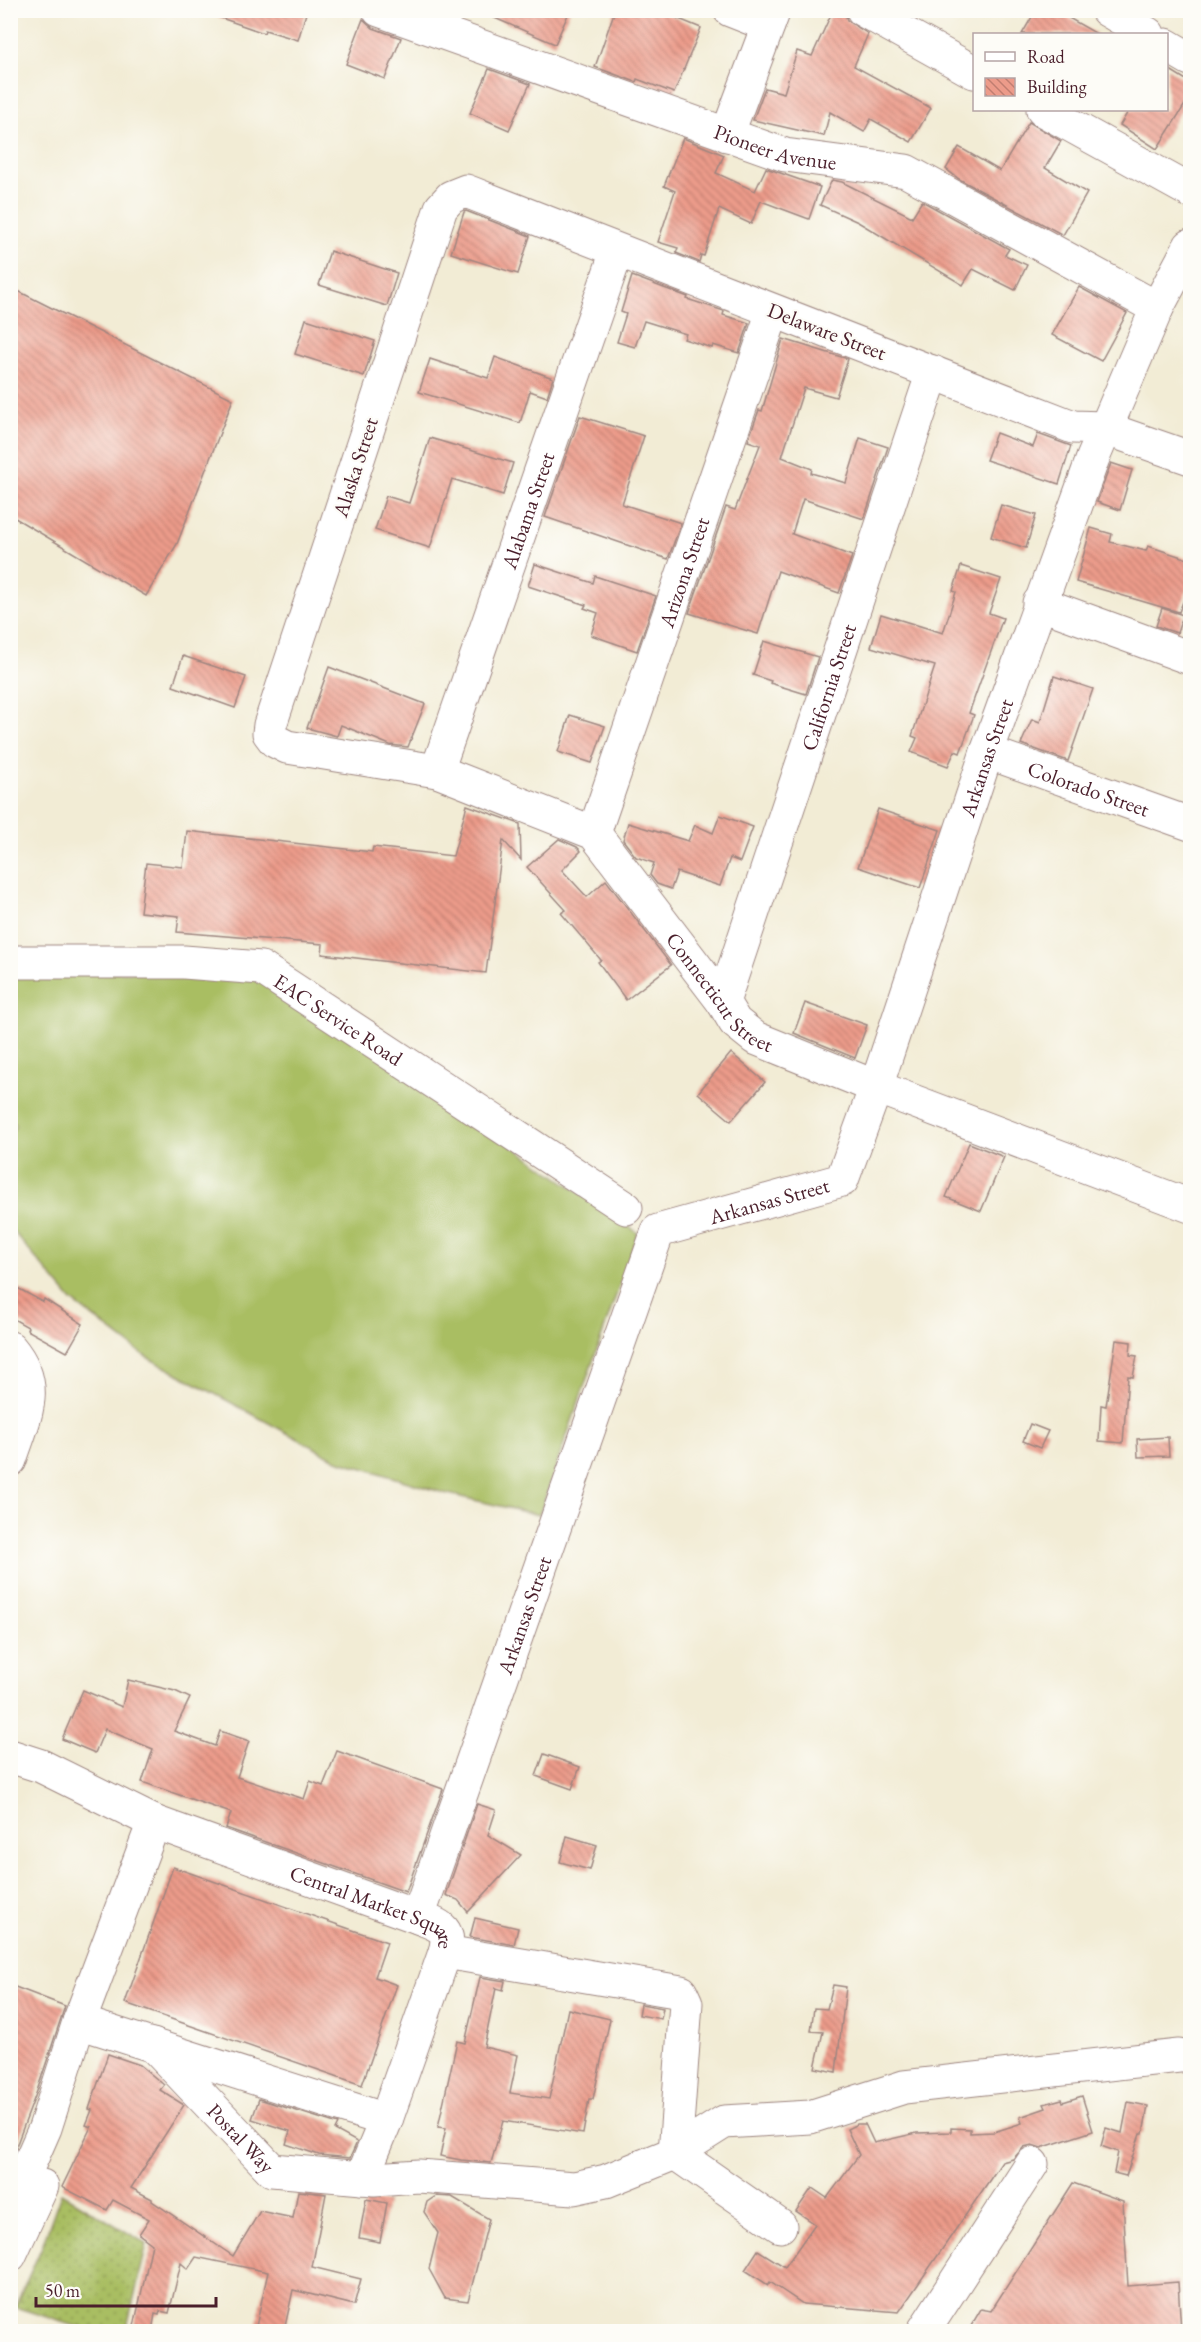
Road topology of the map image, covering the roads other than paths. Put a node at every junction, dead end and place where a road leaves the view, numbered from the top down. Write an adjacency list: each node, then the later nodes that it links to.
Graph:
1 (379, 10): 11 (street, Pioneer Avenue)
2 (730, 10): 5 (street)
3 (863, 10): 9 (street)
4 (1107, 10): 6 (street)
5 (771, 18): 11 (street)
6 (1146, 33)
7 (1168, 46): 8 (street)
8 (1191, 59)
9 (973, 71)
10 (1045, 111): 13 (street)
11 (727, 135): 16 (street, Pioneer Avenue)
12 (466, 191): 15 (street, Delaware Street); 24 (street, Alaska Street)
13 (1191, 191)
14 (1191, 246): 16 (street, Arkansas Street)
15 (617, 251): 17 (street, Delaware Street); 24 (street, Alabama Street)
16 (1156, 308): 19 (street, Arkansas Street)
17 (773, 311): 18 (street, Delaware Street); 26 (street, Arizona Street)
18 (933, 372): 19 (street, Delaware Street); 28 (street, California Street)
19 (1104, 428): 20 (street, Delaware Street); 21 (street, Arkansas Street)
20 (1191, 458)
21 (1039, 603): 22 (street); 23 (street, Arkansas Street)
22 (1191, 658)
23 (987, 752): 25 (street, Colorado Street); 29 (street, Arkansas Street)
24 (436, 771): 26 (street)
25 (1191, 824)
26 (594, 833): 28 (street, Connecticut Street)
27 (10, 962): 31 (street, EAC Service Road)
28 (723, 1002): 29 (street, Connecticut Street)
29 (876, 1087): 30 (street, Connecticut Street); 36 (street, Arkansas Street)
30 (1191, 1206)
31 (626, 1208)
32 (10, 1348): 33 (street)
33 (10, 1460)
34 (10, 1756): 35 (street, Central Market Square)
35 (154, 1822): 36 (street, Central Market Square); 38 (street)
36 (418, 1917): 37 (street, Central Market Square)
37 (445, 1952): 41 (street); 42 (street, Central Market Square)
38 (89, 2026): 39 (street); 47 (street); 49 (street)
39 (153, 2045): 42 (street); 46 (street, Postal Way)
40 (1179, 2056): 43 (street)
41 (679, 2091): 43 (street); 44 (street)
42 (386, 2120): 46 (street)
43 (724, 2122): 44 (street, Postal Way)
44 (675, 2153): 46 (street, Postal Way); 48 (street)
45 (1032, 2164): 50 (street)
46 (362, 2178)
47 (10, 2208)
48 (780, 2226)
49 (10, 2254)
50 (923, 2331)

